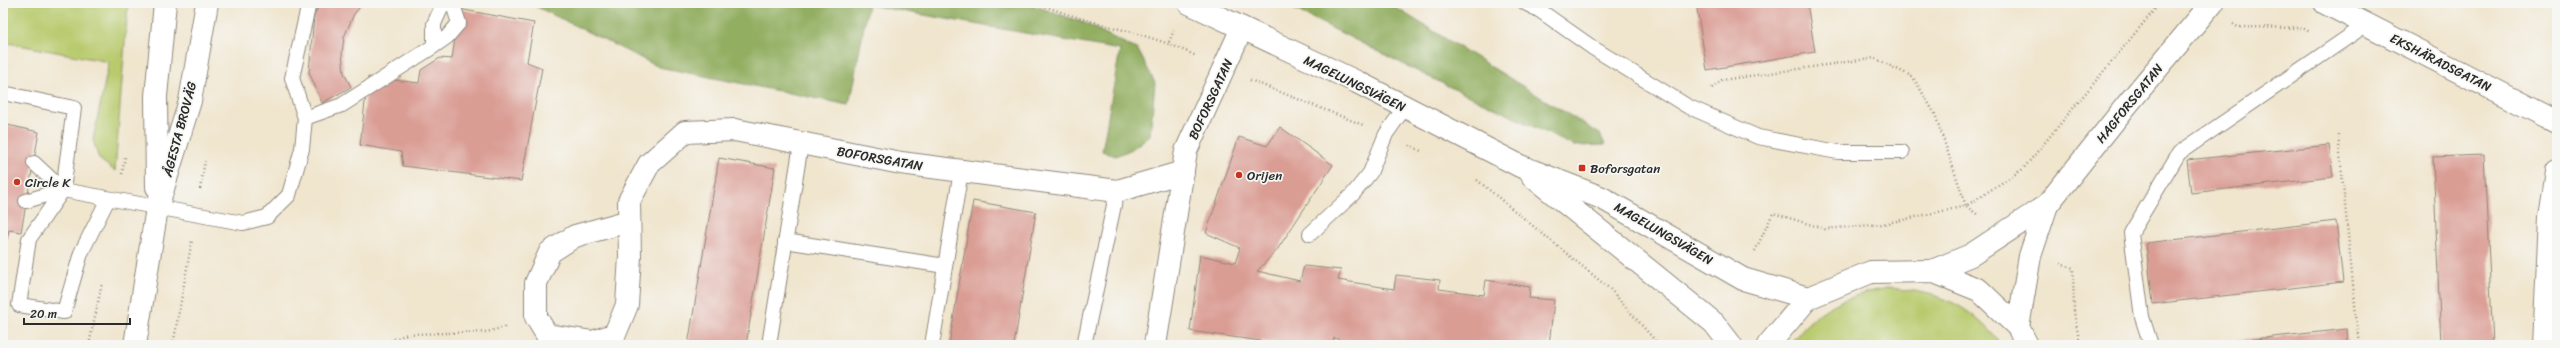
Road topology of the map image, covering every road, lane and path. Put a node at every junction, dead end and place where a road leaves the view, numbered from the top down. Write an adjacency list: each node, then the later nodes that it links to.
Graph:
1 (166, 3): 34 (street, ÅGESTA BROVÄG)
2 (207, 3): 34 (street, ÅGESTA BROVÄG)
3 (309, 3): 17 (lane)
4 (1189, 3): 11 (street, MAGELUNGSVÄGEN)
5 (1525, 3): 9 (lane)
6 (2160, 3): 33 (path)
7 (2325, 3): 10 (street, EKSHÄRADSGATAN)
8 (2210, 6): 12 (path); 32 (street, HAGFORSGATAN)
9 (1541, 7): 15 (lane)
10 (2366, 24): 12 (lane); 18 (street, EKSHÄRADSGATAN)
11 (1242, 28): 16 (street, MAGELUNGSVÄGEN); 26 (street, BOFORSGATAN)
12 (2335, 45): 57 (lane)
13 (434, 46): 17 (lane)
14 (3, 93): 28 (lane)
15 (1687, 106): 21 (lane); 33 (path)
16 (1405, 107): 24 (street, MAGELUNGSVÄGEN); 39 (lane)
17 (305, 118): 36 (lane)
18 (2557, 122)
19 (2338, 134): 58 (path)
20 (801, 144): 25 (street, BOFORSGATAN); 37 (street, BOFORSGATAN); 40 (lane)
21 (1902, 152)
22 (206, 154): 36 (path)
23 (34, 163): 28 (lane)
24 (1520, 166): 44 (street, MAGELUNGSVÄGEN); 54 (street, MAGELUNGSVÄGEN)
25 (961, 171): 29 (street, BOFORSGATAN); 42 (lane)
26 (1183, 172): 29 (street, BOFORSGATAN); 53 (street, BOFORSGATAN)
27 (2557, 172): 59 (street)
28 (63, 190): 30 (lane); 30 (lane); 31 (lane)
29 (1117, 191): 52 (lane)
30 (108, 199): 34 (lane)
31 (26, 201)
32 (2047, 205): 38 (street, HAGFORSGATAN); 41 (street, HAGFORSGATAN)
33 (1966, 206): 35 (path); 38 (path)
34 (157, 208): 36 (lane); 47 (street, ÅGESTA BROVÄG)
35 (1773, 213)
36 (196, 215): 48 (path)
37 (629, 221): 45 (street); 45 (street, BOFORSGATAN)
38 (2003, 233): 43 (street, HAGFORSGATAN)
39 (1310, 234)
40 (786, 241): 42 (lane); 50 (lane)
41 (2030, 256): 46 (street, HAGFORSGATAN); 56 (path)
42 (945, 266): 51 (lane)
43 (1932, 270): 44 (street); 46 (street)
44 (1808, 298): 55 (street)
45 (536, 317): 49 (path)
46 (2023, 336)
47 (135, 345)
48 (173, 345)
49 (379, 345)
50 (769, 345)
51 (932, 345)
52 (1084, 345)
53 (1155, 345)
54 (1731, 345)
55 (1768, 345)
56 (2080, 345)
57 (2151, 345)
58 (2359, 345)
59 (2544, 345)

